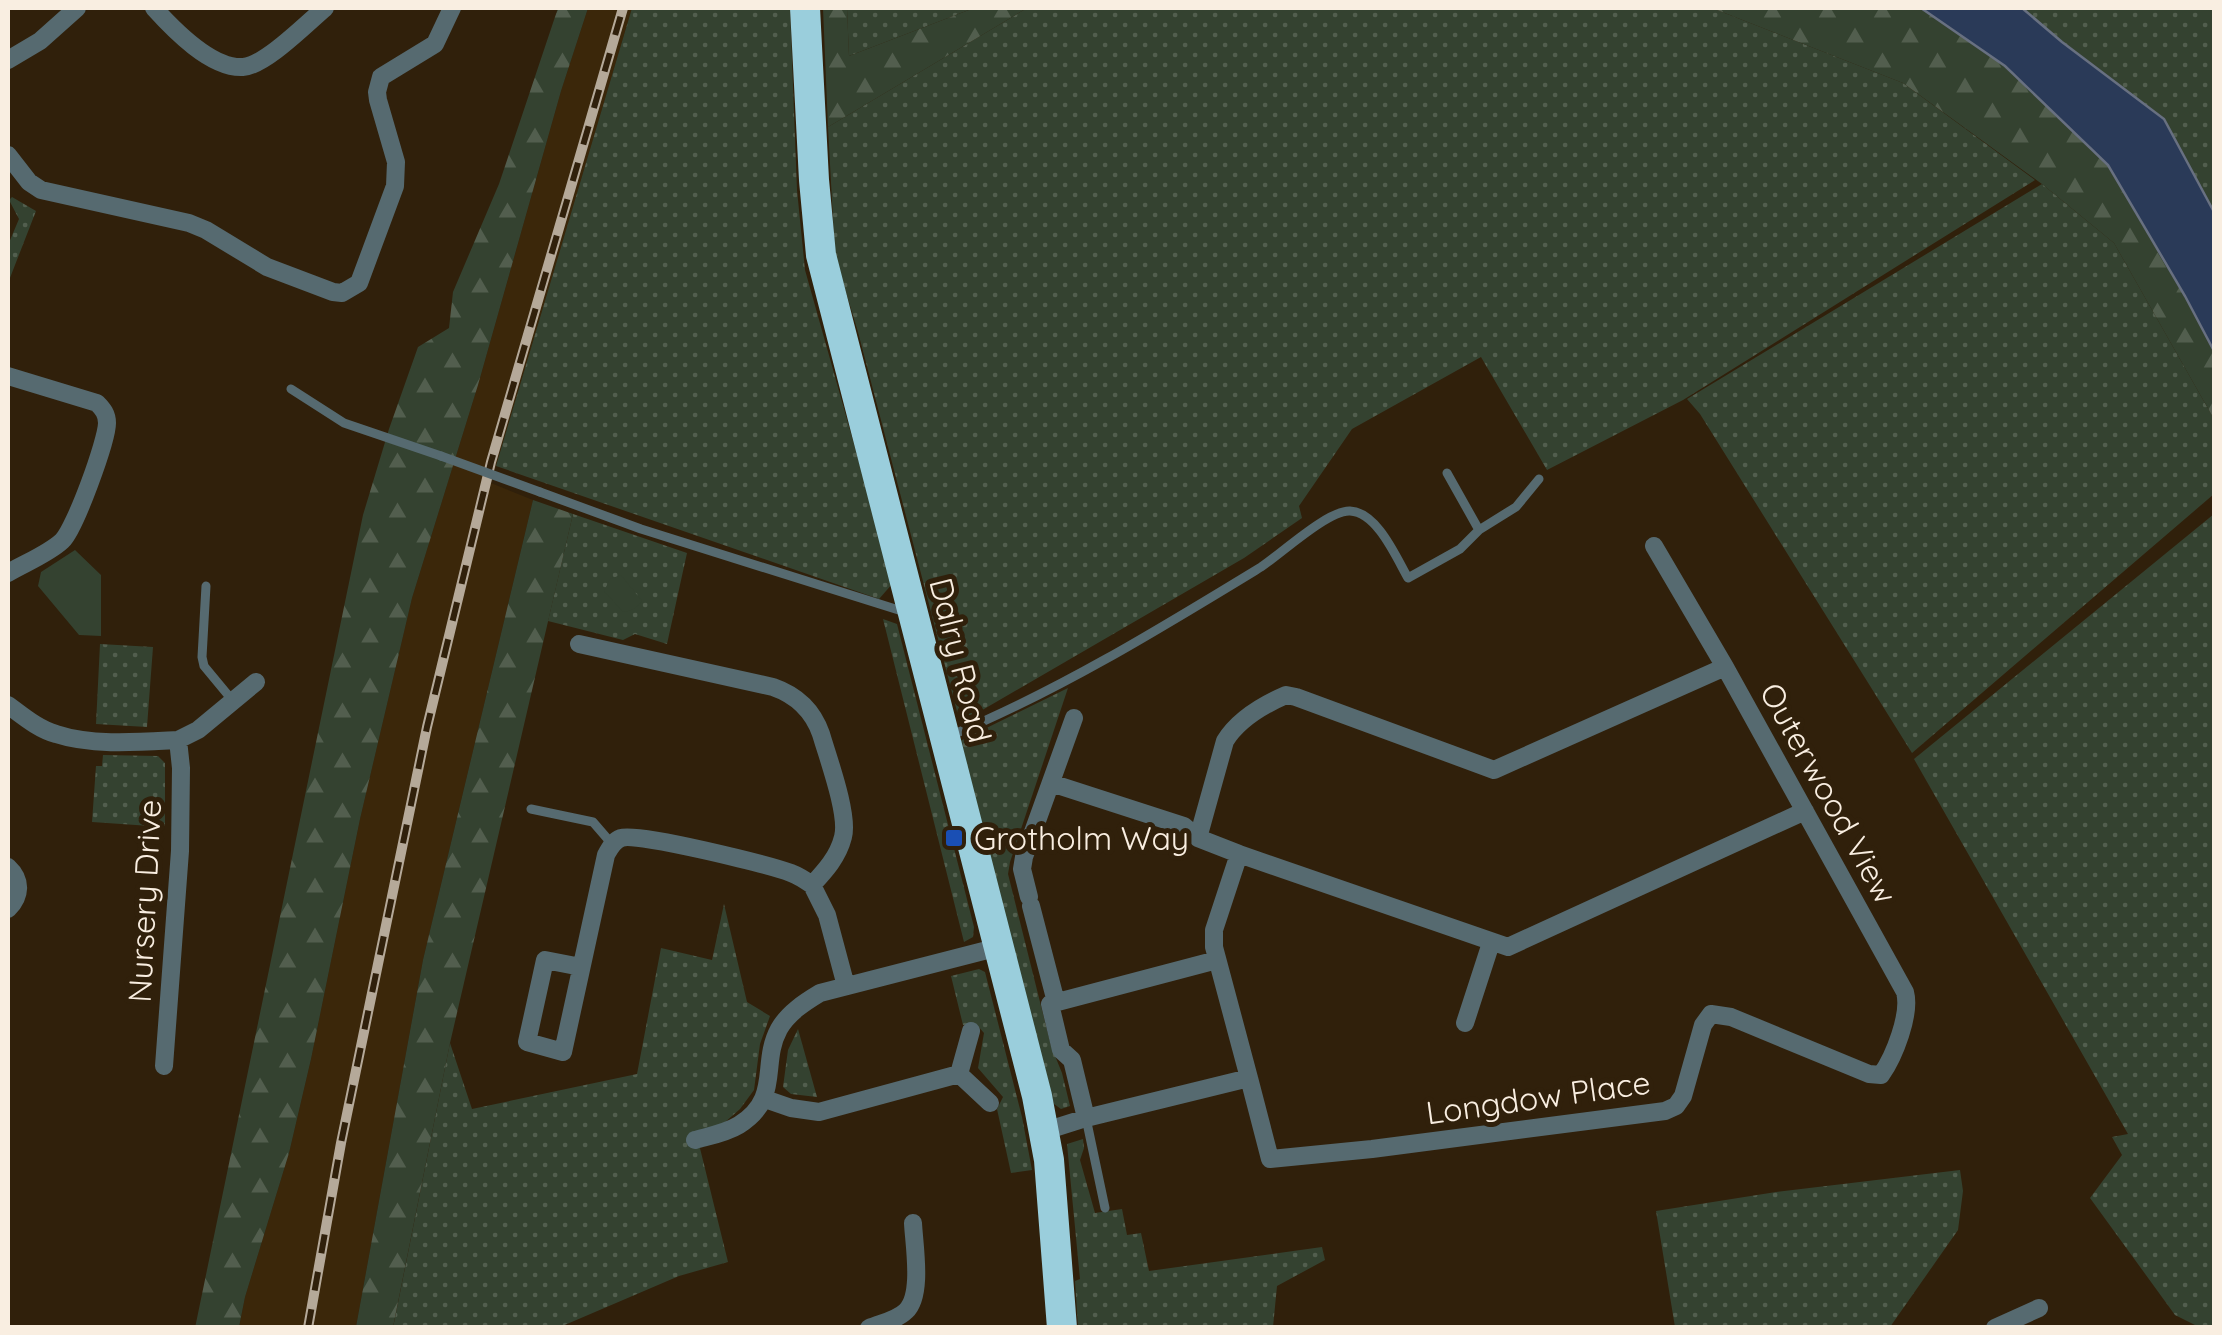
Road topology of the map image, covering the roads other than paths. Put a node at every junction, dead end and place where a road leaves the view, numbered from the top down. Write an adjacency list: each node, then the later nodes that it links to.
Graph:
1 (77, 8): 6 (street)
2 (154, 8): 3 (street)
3 (325, 8)
4 (452, 8): 7 (street)
5 (805, 8): 16 (highway, Dalry Road)
6 (8, 60)
7 (8, 154)
8 (8, 376): 14 (street)
9 (292, 388): 16 (lane, bridge)
10 (1447, 473): 12 (lane)
11 (1540, 479): 12 (lane)
12 (1479, 530): 23 (lane)
13 (1654, 546): 18 (street, Outerwood View)
14 (8, 572)
15 (206, 586): 20 (lane)
16 (912, 615): 23 (highway, Dalry Road)
17 (579, 644): 32 (street)
18 (1726, 667): 27 (street, Outerwood View); 28 (street)
19 (256, 682): 20 (street)
20 (232, 701): 24 (street)
21 (8, 705): 24 (street)
22 (1074, 718): 25 (street)
23 (945, 738): 35 (highway, Dalry Road)
24 (178, 740): 42 (street, Nursery Drive)
25 (1051, 782): 28 (street); 39 (street)
26 (531, 809): 29 (lane)
27 (1805, 811): 34 (street); 44 (street, Outerwood View)
28 (1198, 838): 30 (street)
29 (612, 844): 32 (street); 37 (street)
30 (1239, 854): 34 (street); 36 (street)
31 (8, 866): 33 (street)
32 (812, 885): 38 (street)
33 (8, 909)
34 (1491, 942): 40 (street)
35 (999, 946): 38 (street); 49 (highway, Dalry Road)
36 (1217, 960): 39 (street); 45 (street)
37 (581, 967): 37 (street)
38 (846, 986): 46 (street)
39 (1053, 1003): 48 (street)
40 (1465, 1023)
41 (971, 1031): 43 (street)
42 (164, 1066)
43 (959, 1074): 46 (street); 47 (street)
44 (1881, 1075): 45 (street, Longdow Place)
45 (1249, 1078): 48 (street)
46 (765, 1099): 50 (street)
47 (990, 1103)
48 (1086, 1118): 49 (street); 51 (lane)
49 (1044, 1131): 55 (highway, Dalry Road)
50 (695, 1140)
51 (1105, 1208)
52 (913, 1222): 54 (street)
53 (2038, 1308): 56 (street)
54 (869, 1328)
55 (1062, 1328)
56 (1994, 1328)

